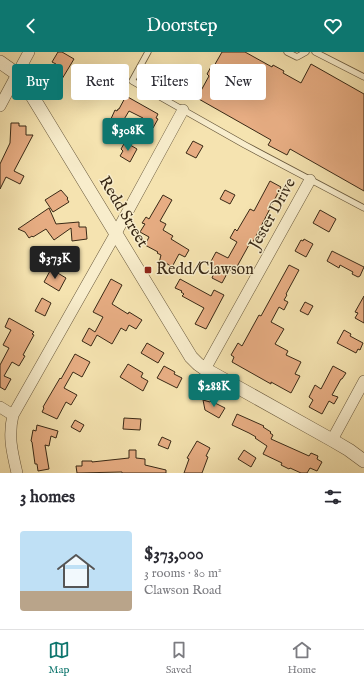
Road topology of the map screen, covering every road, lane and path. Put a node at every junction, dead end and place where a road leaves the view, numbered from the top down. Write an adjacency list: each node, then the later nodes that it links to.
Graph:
1 (29, 52): 7 (street)
2 (148, 52): 13 (lane)
3 (287, 52): 4 (lane)
4 (306, 52)
5 (315, 52): 9 (lane)
6 (0, 62): 8 (street, Redd Street)
7 (22, 64)
8 (12, 70)
9 (364, 77)
10 (12, 83): 12 (street)
11 (34, 100): 16 (street, Redd Street)
12 (0, 106)
13 (183, 110): 14 (lane); 16 (street)
14 (310, 180): 15 (lane); 17 (street, Jester Drive)
15 (364, 208)
16 (116, 233): 17 (street, Redd Street); 20 (street)
17 (205, 369): 21 (street, Redd Street)
18 (364, 381): 21 (street)
19 (0, 407): 20 (street)
20 (13, 415): 23 (street)
21 (332, 440): 22 (street, Redd Street)
22 (364, 461)
23 (17, 473)

